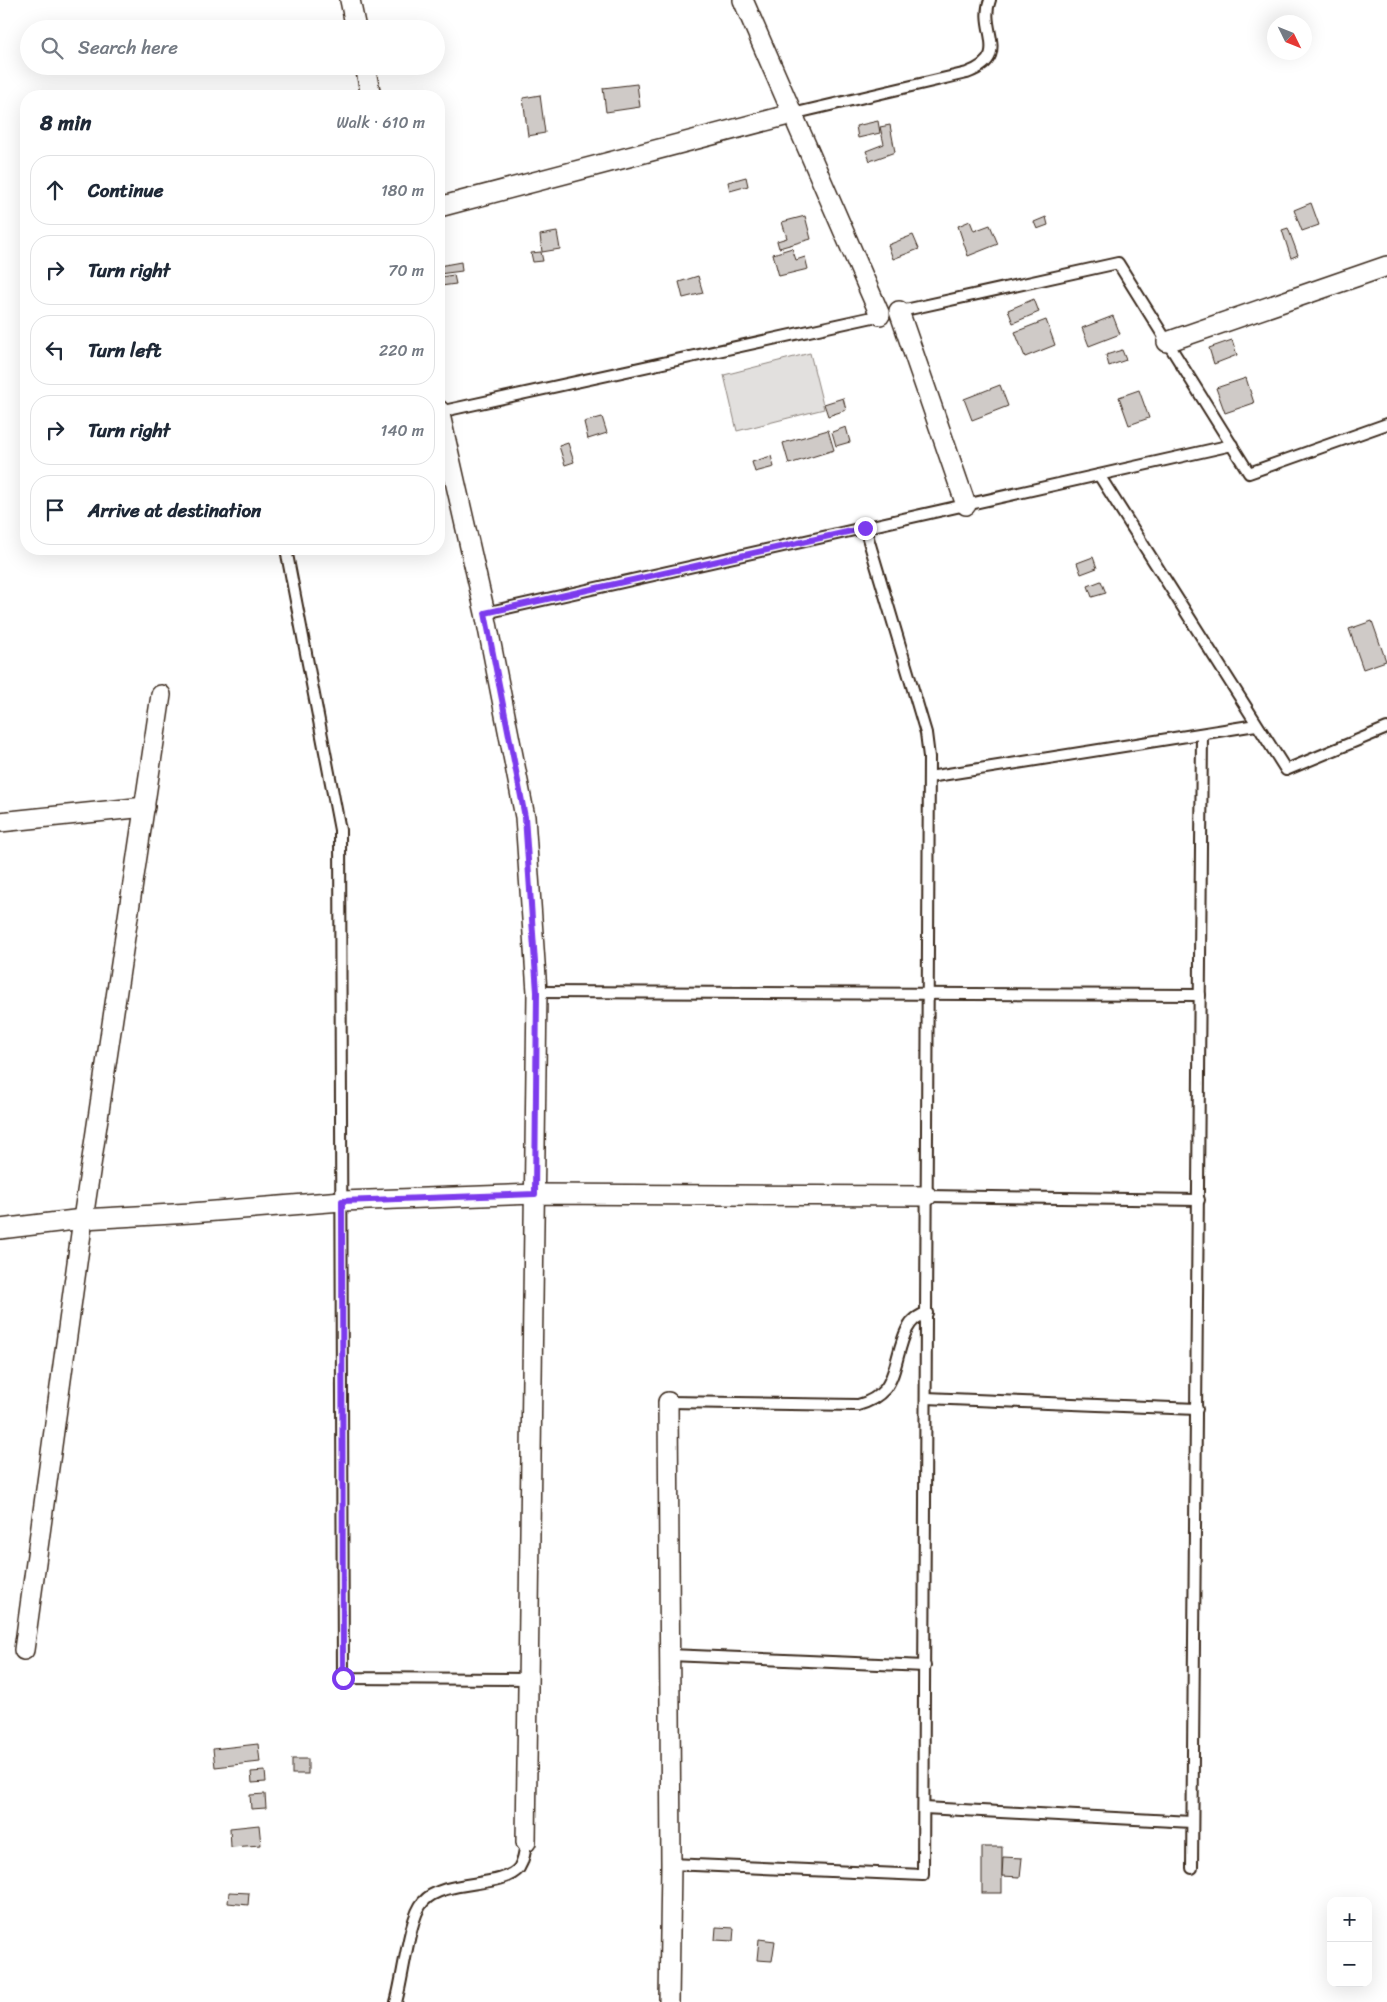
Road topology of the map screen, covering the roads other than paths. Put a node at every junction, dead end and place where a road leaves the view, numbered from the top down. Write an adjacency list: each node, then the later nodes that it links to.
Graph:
1 (350, 0): 4 (street)
2 (743, 0): 7 (street)
3 (990, 0): 7 (lane)
4 (354, 20)
5 (367, 75): 6 (street)
6 (370, 90)
7 (792, 114): 8 (street); 11 (street)
8 (445, 205)
9 (1387, 266): 12 (street)
10 (899, 311): 11 (lane); 12 (lane); 18 (street)
11 (880, 315): 13 (lane)
12 (1167, 342): 16 (lane)
13 (445, 411)
14 (1387, 424): 16 (lane)
15 (445, 438): 21 (street)
16 (1232, 445): 17 (lane)
17 (1099, 475): 18 (lane); 23 (lane)
18 (966, 505): 19 (lane)
19 (865, 528): 21 (lane); 26 (lane)
20 (287, 555): 35 (lane)
21 (485, 613): 29 (street)
22 (161, 696): 27 (street)
23 (1256, 725): 24 (lane); 25 (lane)
24 (1387, 728)
25 (1202, 734): 26 (lane); 31 (lane)
26 (929, 777): 30 (lane)
27 (145, 807): 28 (street); 36 (street)
28 (0, 822)
29 (537, 992): 30 (lane); 32 (street)
30 (928, 994): 31 (lane); 33 (lane)
31 (1200, 996): 34 (lane)
32 (535, 1194): 33 (street); 35 (street); 45 (street)
33 (927, 1196): 34 (lane); 38 (lane)
34 (1199, 1200): 41 (lane)
35 (342, 1201): 36 (street); 45 (lane)
36 (83, 1219): 37 (street); 42 (street)
37 (0, 1229)
38 (927, 1313): 39 (lane); 40 (lane)
39 (926, 1398): 41 (lane); 44 (lane)
40 (668, 1402): 43 (street)
41 (1197, 1409): 47 (lane)
42 (24, 1650)
43 (670, 1655): 44 (lane); 49 (street)
44 (925, 1666): 46 (lane)
45 (529, 1679): 48 (street)
46 (924, 1808): 47 (lane); 49 (lane)
47 (1192, 1822): 50 (lane)
48 (526, 1842): 51 (lane)
49 (671, 1864): 52 (street)
50 (1192, 1868)
51 (396, 2002)
52 (669, 2002)

